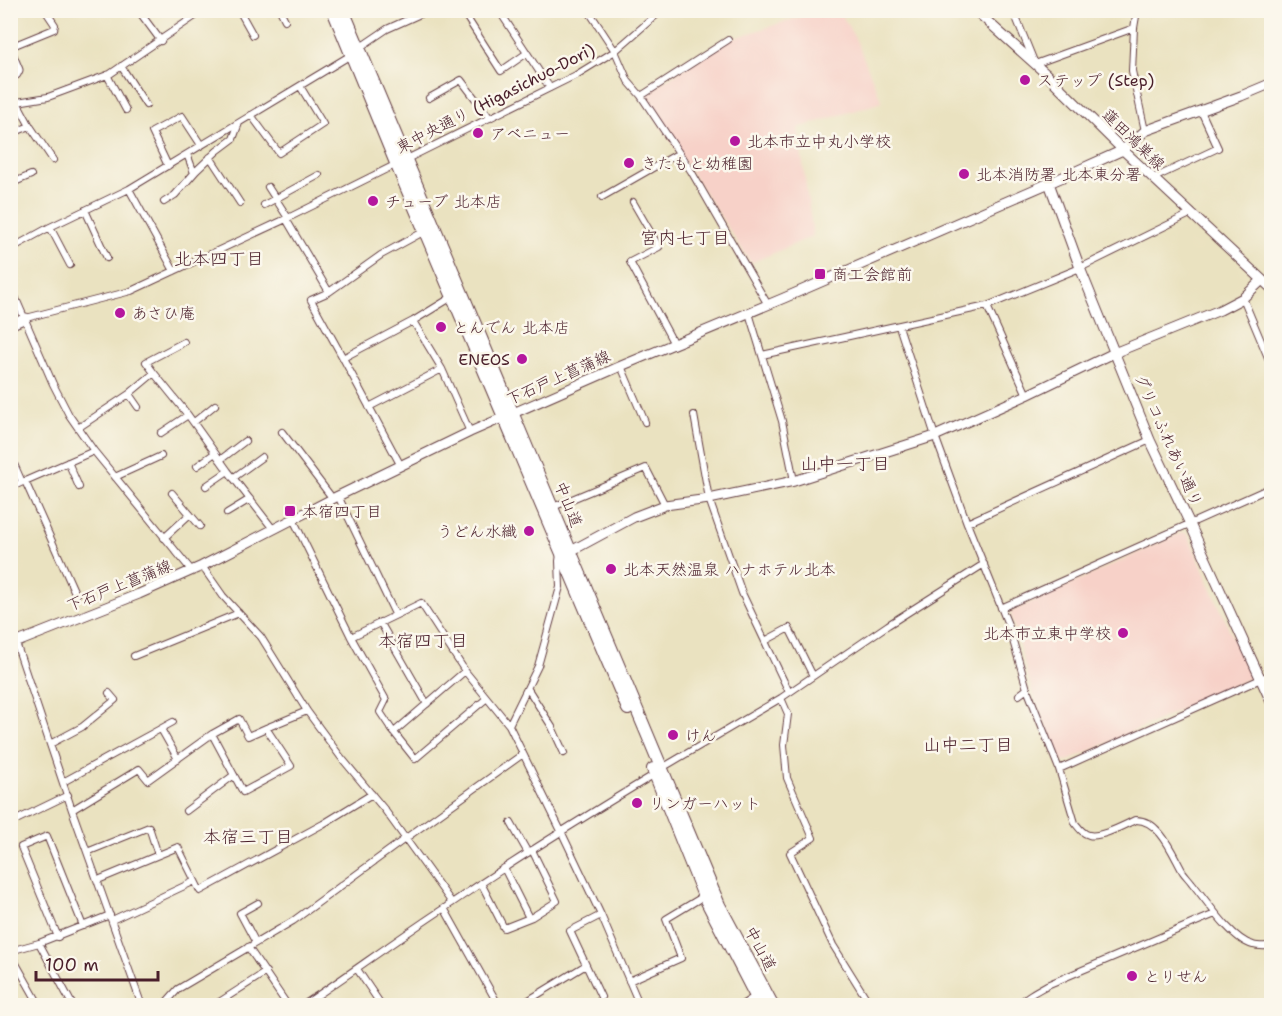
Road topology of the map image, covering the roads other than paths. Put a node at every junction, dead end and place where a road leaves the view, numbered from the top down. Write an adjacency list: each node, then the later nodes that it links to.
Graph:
1 (138, 10): 20 (street)
2 (204, 10): 20 (street)
3 (238, 10): 18 (street)
4 (280, 10): 16 (street)
5 (333, 10): 22 (highway, 中山道)
6 (343, 10): 22 (highway, 中山道)
7 (429, 10): 22 (street)
8 (462, 10): 24 (street)
9 (588, 10): 23 (street)
10 (662, 10): 23 (street, 東中央通り (Higasichuo-Dori))
11 (975, 10): 25 (main road, 蓮田鴻巣線)
12 (1013, 10): 25 (street)
13 (1137, 10): 17 (street)
14 (47, 11): 21 (street)
15 (500, 12): 24 (street)
16 (285, 20)
17 (1134, 28): 25 (street); 43 (street)
18 (253, 35)
19 (728, 40): 33 (street)
20 (161, 41): 26 (street)
21 (10, 49): 28 (main road)
22 (355, 51): 30 (street); 51 (highway, 中山道)
23 (615, 51): 31 (street, 東中央通り (Higasichuo-Dori)); 33 (street)
24 (527, 53): 31 (street)
25 (1035, 64): 46 (main road, 蓮田鴻巣線)
26 (121, 66): 27 (street); 36 (street)
27 (107, 75): 35 (street); 37 (street)
28 (10, 76)
29 (1272, 83): 38 (main road)
30 (300, 86): 39 (street); 39 (street)
31 (550, 88): 40 (street, 東中央通り (Higasichuo-Dori))
32 (10, 96): 35 (street)
33 (641, 96): 47 (street)
34 (429, 98): 40 (street)
35 (17, 102): 42 (street)
36 (146, 105)
37 (126, 110)
38 (1201, 111): 43 (main road); 56 (street)
39 (251, 115): 41 (street)
40 (490, 118): 51 (street, 東中央通り (Higasichuo-Dori))
41 (239, 123): 45 (street); 49 (street)
42 (30, 126): 44 (street); 50 (street)
43 (1145, 131): 46 (main road, 下石戸上菖蒲線)
44 (10, 134)
45 (201, 146): 48 (street); 52 (street)
46 (1123, 150): 56 (main road, 蓮田鴻巣線); 57 (main road, 下石戸上菖蒲線)
47 (679, 153): 61 (street); 83 (street)
48 (187, 154): 52 (street); 53 (street)
49 (210, 157): 53 (street); 65 (street)
50 (53, 160)
51 (401, 162): 69 (street, 東中央通り (Higasichuo-Dori)); 71 (highway, 中山道); 105 (highway, 中山道)
52 (168, 166): 60 (street)
53 (194, 173): 63 (street)
54 (31, 175): 58 (street)
55 (319, 175): 62 (street)
56 (1154, 178): 68 (main road, 蓮田鴻巣線)
57 (1049, 183): 75 (main road, グリコふれあい通り); 83 (main road, 下石戸上菖蒲線)
58 (10, 184)
59 (268, 186): 62 (street)
60 (129, 189): 67 (street); 76 (street)
61 (602, 197)
62 (276, 199): 66 (street); 69 (street)
63 (164, 202)
64 (633, 202): 91 (street)
65 (240, 203)
66 (264, 205)
67 (85, 210): 70 (street); 73 (street)
68 (1192, 213): 75 (street); 77 (main road, 蓮田鴻巣線)
69 (287, 218): 76 (street, 東中央通り (Higasichuo-Dori)); 80 (street)
70 (50, 227): 72 (street); 74 (street)
71 (425, 231): 80 (street); 81 (highway, 中山道)
72 (10, 249)
73 (107, 258)
74 (70, 265)
75 (1080, 268): 84 (street); 92 (main road, グリコふれあい通り)
76 (174, 271): 86 (street, 東中央通り (Higasichuo-Dori))
77 (1262, 280): 79 (main road, 蓮田鴻巣線); 82 (main road)
78 (10, 285): 86 (street)
79 (1272, 290)
80 (329, 292): 94 (street)
81 (452, 297): 87 (street); 105 (highway, 中山道)
82 (1243, 298): 92 (main road); 96 (street)
83 (768, 305): 85 (main road, 下石戸上菖蒲線)
84 (987, 306): 89 (street); 100 (street)
85 (749, 313): 91 (main road, 下石戸上菖蒲線); 93 (street)
86 (26, 318): 88 (main road); 109 (street)
87 (413, 321): 94 (street); 97 (street)
88 (10, 325)
89 (899, 326): 93 (street); 113 (street)
90 (184, 342): 98 (street)
91 (674, 344): 95 (main road, 下石戸上菖蒲線)
92 (1114, 353): 100 (main road); 114 (main road, グリコふれあい通り)
93 (762, 356): 129 (street)
94 (343, 357): 103 (street)
95 (621, 366): 105 (main road, 下石戸上菖蒲線); 108 (street)
96 (1272, 367)
97 (441, 369): 103 (street); 111 (street)
98 (154, 373): 99 (street); 104 (street)
99 (129, 394): 102 (street); 109 (street)
100 (1027, 395): 113 (main road)
101 (215, 405): 107 (street)
102 (138, 407)
103 (369, 407): 124 (street)
104 (189, 415): 107 (street); 112 (street)
105 (508, 415): 111 (main road, 下石戸上菖蒲線); 139 (highway, 中山道); 148 (highway, 中山道)
106 (694, 415): 136 (street)
107 (194, 422): 117 (street)
108 (645, 422)
109 (78, 428): 116 (street)
110 (282, 432): 135 (street)
111 (470, 432): 124 (main road, 下石戸上菖蒲線)
112 (160, 433)
113 (935, 436): 129 (main road); 143 (street)
114 (1150, 440): 143 (street); 144 (main road, グリコふれあい通り)
115 (244, 441): 121 (street)
116 (94, 451): 122 (street); 126 (street)
117 (215, 453): 121 (street); 123 (street)
118 (10, 455): 128 (street)
119 (161, 456): 126 (street)
120 (262, 457): 127 (street)
121 (220, 460): 125 (street)
122 (68, 462): 128 (street); 131 (street)
123 (197, 466)
124 (400, 466): 135 (main road, 下石戸上菖蒲線)
125 (228, 471): 127 (street); 130 (street)
126 (115, 477): 147 (street)
127 (233, 478): 137 (street)
128 (24, 481): 133 (street); 152 (street)
129 (794, 481): 136 (main road)
130 (206, 486)
131 (80, 487)
132 (1272, 487): 144 (street)
133 (10, 488)
134 (172, 492): 141 (street)
135 (336, 497): 142 (main road, 下石戸上菖蒲線); 155 (street)
136 (709, 499): 138 (main road); 159 (street)
137 (250, 500): 140 (street); 146 (street)
138 (665, 505): 139 (street); 148 (main road)
139 (553, 507): 148 (highway, 中山道)
140 (227, 513)
141 (190, 514): 145 (street); 147 (street)
142 (293, 519): 146 (main road, 下石戸上菖蒲線); 158 (street)
143 (967, 523): 149 (street)
144 (1190, 524): 153 (street); 165 (main road, グリコふれあい通り)
145 (200, 526)
146 (273, 529): 150 (main road, 下石戸上菖蒲線)
147 (165, 538): 151 (street)
148 (566, 551): 166 (street); 187 (highway, 中山道)
149 (984, 564): 153 (street); 164 (street)
150 (202, 566): 151 (main road, 下石戸上菖蒲線); 154 (street)
151 (192, 571): 160 (main road, 下石戸上菖蒲線)
152 (76, 595)
153 (1001, 608): 167 (street)
154 (238, 613): 161 (street); 175 (street)
155 (395, 614): 156 (street); 162 (street)
156 (380, 622): 158 (street); 173 (street)
157 (10, 630): 160 (street)
158 (351, 637): 180 (street)
159 (765, 641): 164 (street); 168 (street)
160 (13, 644): 182 (street)
161 (134, 657)
162 (465, 671): 171 (street); 173 (street)
163 (1272, 674): 165 (street)
164 (813, 676): 168 (street)
165 (1260, 679): 174 (main road, グリコふれあい通り); 186 (street)
166 (528, 689): 177 (street); 183 (street)
167 (1027, 689): 170 (street); 186 (street)
168 (789, 692): 172 (street)
169 (109, 693): 182 (street)
170 (1019, 695)
171 (487, 698): 177 (street); 180 (street)
172 (781, 698): 187 (street); 238 (street)
173 (427, 704): 180 (street)
174 (1272, 704)
175 (307, 711): 178 (street); 190 (street)
176 (173, 722): 179 (street)
177 (509, 725): 184 (street)
178 (266, 728): 181 (street); 188 (street)
179 (161, 729): 185 (street); 189 (street)
180 (394, 732)
181 (212, 734): 185 (street); 188 (street)
182 (50, 744): 189 (street)
183 (564, 753)
184 (523, 754): 196 (street); 197 (street)
185 (178, 759): 192 (street)
186 (1059, 769): 209 (street)
187 (658, 771): 196 (street); 205 (highway, 中山道); 225 (highway, 中山道)
188 (234, 775): 193 (street)
189 (63, 782): 191 (street)
190 (372, 794): 197 (street); 203 (street)
191 (68, 795): 192 (street); 194 (street)
192 (72, 810): 199 (street)
193 (186, 811)
194 (10, 823)
195 (511, 823): 198 (street)
196 (561, 831): 198 (street); 210 (street)
197 (406, 838): 207 (street); 215 (street)
198 (530, 851): 201 (street); 212 (street)
199 (87, 852): 200 (street); 202 (street)
200 (158, 855): 202 (street); 203 (street)
201 (504, 868): 204 (street); 212 (street)
202 (98, 880): 211 (street)
203 (195, 881): 211 (street)
204 (481, 884): 207 (street); 212 (street)
205 (704, 896): 223 (street); 225 (highway, 中山道)
206 (258, 903): 215 (street)
207 (452, 903): 208 (street)
208 (444, 908): 221 (street); 234 (street)
209 (1215, 914): 217 (street); 239 (street)
210 (601, 915): 220 (street); 223 (street)
211 (111, 917): 213 (street); 228 (street)
212 (529, 918)
213 (83, 927): 214 (street); 214 (street)
214 (58, 937): 216 (street)
215 (256, 943): 218 (street)
216 (39, 944): 219 (street); 227 (street)
217 (1272, 946)
218 (248, 947): 222 (street); 229 (street)
219 (10, 952): 226 (street)
220 (586, 965): 224 (street); 235 (street)
221 (357, 969): 232 (street); 233 (street)
222 (266, 972): 230 (street); 231 (street)
223 (629, 981): 236 (street)
224 (601, 997)
225 (764, 1002): 237 (main road)
226 (40, 1005)
227 (71, 1005)
228 (142, 1005)
229 (163, 1005)
230 (213, 1005)
231 (288, 1005)
232 (302, 1005)
233 (382, 1005)
234 (499, 1005)
235 (519, 1005)
236 (640, 1005)
237 (743, 1005)
238 (871, 1005)
239 (1019, 1005)

